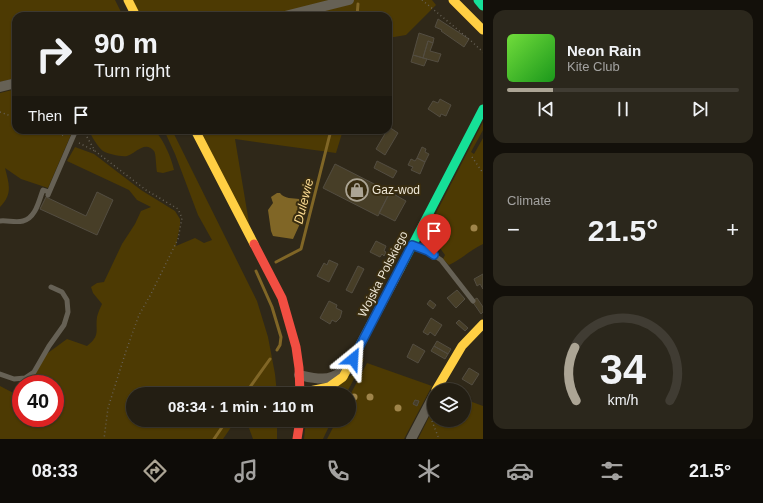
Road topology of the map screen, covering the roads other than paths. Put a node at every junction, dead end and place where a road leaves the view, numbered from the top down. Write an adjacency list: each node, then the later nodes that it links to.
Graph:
1 (128, 0): 6 (main road)
2 (349, 0): 7 (street)
3 (454, 0): 8 (main road)
4 (478, 0): 5 (main road)
5 (483, 6)
6 (134, 12)
7 (301, 12)
8 (483, 30)
9 (12, 84): 10 (street)
10 (0, 87)
11 (483, 109): 15 (main road, Wojska Polskiego)
12 (74, 134): 14 (lane)
13 (197, 134): 21 (main road, Wojska Polskiego)
14 (0, 220)
15 (412, 245): 17 (lane); 19 (main road, Wojska Polskiego)
16 (51, 287): 20 (lane)
17 (473, 300)
18 (483, 324): 22 (main road)
19 (350, 367): 21 (street); 24 (main road, Wojska Polskiego)
20 (0, 374)
21 (299, 375): 23 (main road, Wojska Polskiego)
22 (440, 383)
23 (300, 387)
24 (328, 387)
25 (427, 408): 28 (street)
26 (299, 427): 27 (main road)
27 (297, 439)
28 (411, 439)

